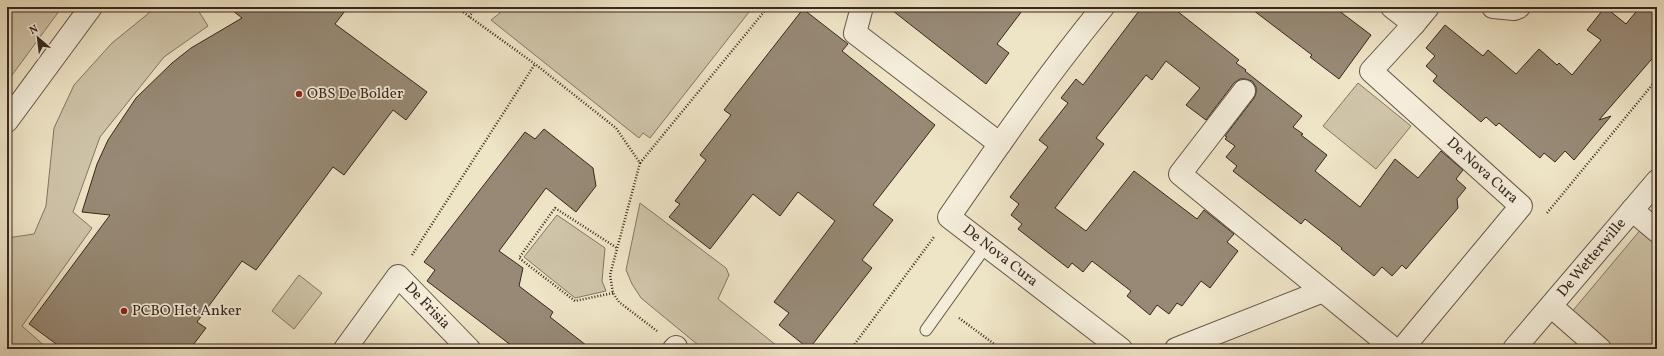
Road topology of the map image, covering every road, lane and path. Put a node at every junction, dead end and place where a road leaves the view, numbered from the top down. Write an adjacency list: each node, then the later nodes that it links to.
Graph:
1 (91, 7): 15 (street)
2 (456, 7): 11 (path)
3 (476, 7): 11 (path)
4 (768, 7): 17 (path)
5 (862, 7): 16 (street)
6 (1103, 7): 16 (street, De Nova Cura)
7 (1392, 7): 12 (street)
8 (1428, 7): 12 (street, De Nova Cura)
9 (1493, 7): 10 (street)
10 (1519, 7)
11 (469, 17): 13 (path)
12 (1414, 24): 39 (street, De Nova Cura)
13 (535, 64): 17 (path); 24 (path)
14 (1244, 91): 25 (street)
15 (7, 121)
16 (1000, 144): 20 (street, De Nova Cura)
17 (640, 163): 23 (path)
18 (1657, 180): 19 (street, De Wetterwille)
19 (1632, 210): 21 (street, De Wetterwille); 28 (street, De Wetterwille)
20 (949, 217): 22 (street, De Nova Cura); 34 (path)
21 (1657, 231)
22 (986, 246): 27 (lane); 36 (street, De Nova Cura)
23 (617, 248): 26 (path); 26 (path)
24 (398, 276): 32 (street, De Frisia); 33 (street, De Frisia)
25 (1324, 291): 30 (street); 38 (street)
26 (613, 293): 31 (path)
27 (943, 306): 29 (lane); 35 (path)
28 (1551, 306): 40 (street, De Wetterwille); 41 (street, De Wetterwille)
29 (926, 330)
30 (1206, 342): 37 (street)
31 (675, 348)
32 (344, 349)
33 (469, 349)
34 (851, 349)
35 (1001, 349)
36 (1121, 349)
37 (1176, 349)
38 (1394, 349)
39 (1402, 349)
40 (1514, 349)
41 (1600, 349)

